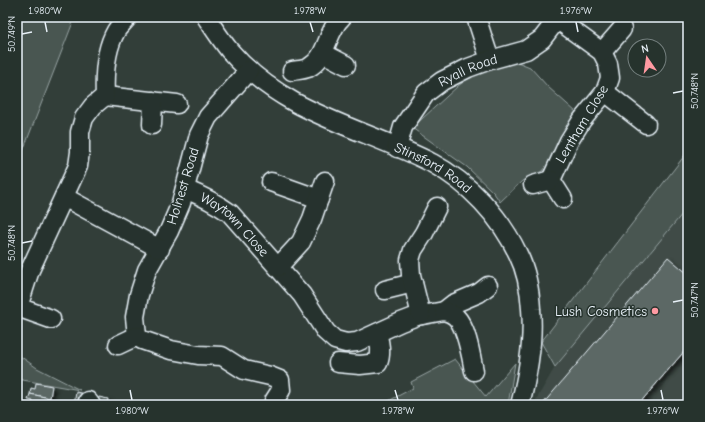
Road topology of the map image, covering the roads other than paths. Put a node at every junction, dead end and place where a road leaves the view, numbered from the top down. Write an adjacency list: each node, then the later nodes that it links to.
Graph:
1 (128, 17): 14 (street)
2 (206, 17): 11 (street, Stinsford Road)
3 (342, 17): 8 (street)
4 (476, 17): 9 (street)
5 (559, 19): 7 (street); 9 (street, Ryall Road)
6 (622, 29): 7 (street)
7 (602, 52): 13 (street, Lentham Close)
8 (323, 53): 10 (street); 12 (street)
9 (490, 60): 19 (street, Ryall Road)
10 (346, 65)
11 (249, 70): 19 (street, Stinsford Road); 24 (street, Holnest Road)
12 (292, 71)
13 (605, 92): 17 (street); 20 (street, Lentham Close)
14 (105, 96): 15 (street); 25 (street)
15 (153, 101): 16 (street); 18 (street)
16 (178, 104)
17 (646, 124)
18 (152, 125)
19 (397, 148): 43 (street, Stinsford Road)
20 (551, 180): 23 (street, Lentham Close); 27 (street, Lentham Close)
21 (325, 181): 26 (street, Waytown Close)
22 (271, 182): 26 (street)
23 (533, 185)
24 (185, 189): 29 (street, Holnest Road); 30 (street, Waytown Close)
25 (64, 197): 29 (street); 36 (street)
26 (319, 199): 30 (street, Waytown Close)
27 (563, 199)
28 (436, 207): 31 (street)
29 (160, 249): 38 (street, Holnest Road)
30 (278, 267): 37 (street, Waytown Close)
31 (413, 283): 33 (street); 35 (street)
32 (488, 286): 34 (street, Waytown Close)
33 (385, 290)
34 (444, 311): 35 (street, Waytown Close); 41 (street)
35 (421, 315): 37 (street, Waytown Close)
36 (51, 319)
37 (376, 333): 40 (street)
38 (137, 336): 39 (street); 42 (street)
39 (118, 344)
40 (338, 363)
41 (474, 371)
42 (274, 401)
43 (520, 405)

